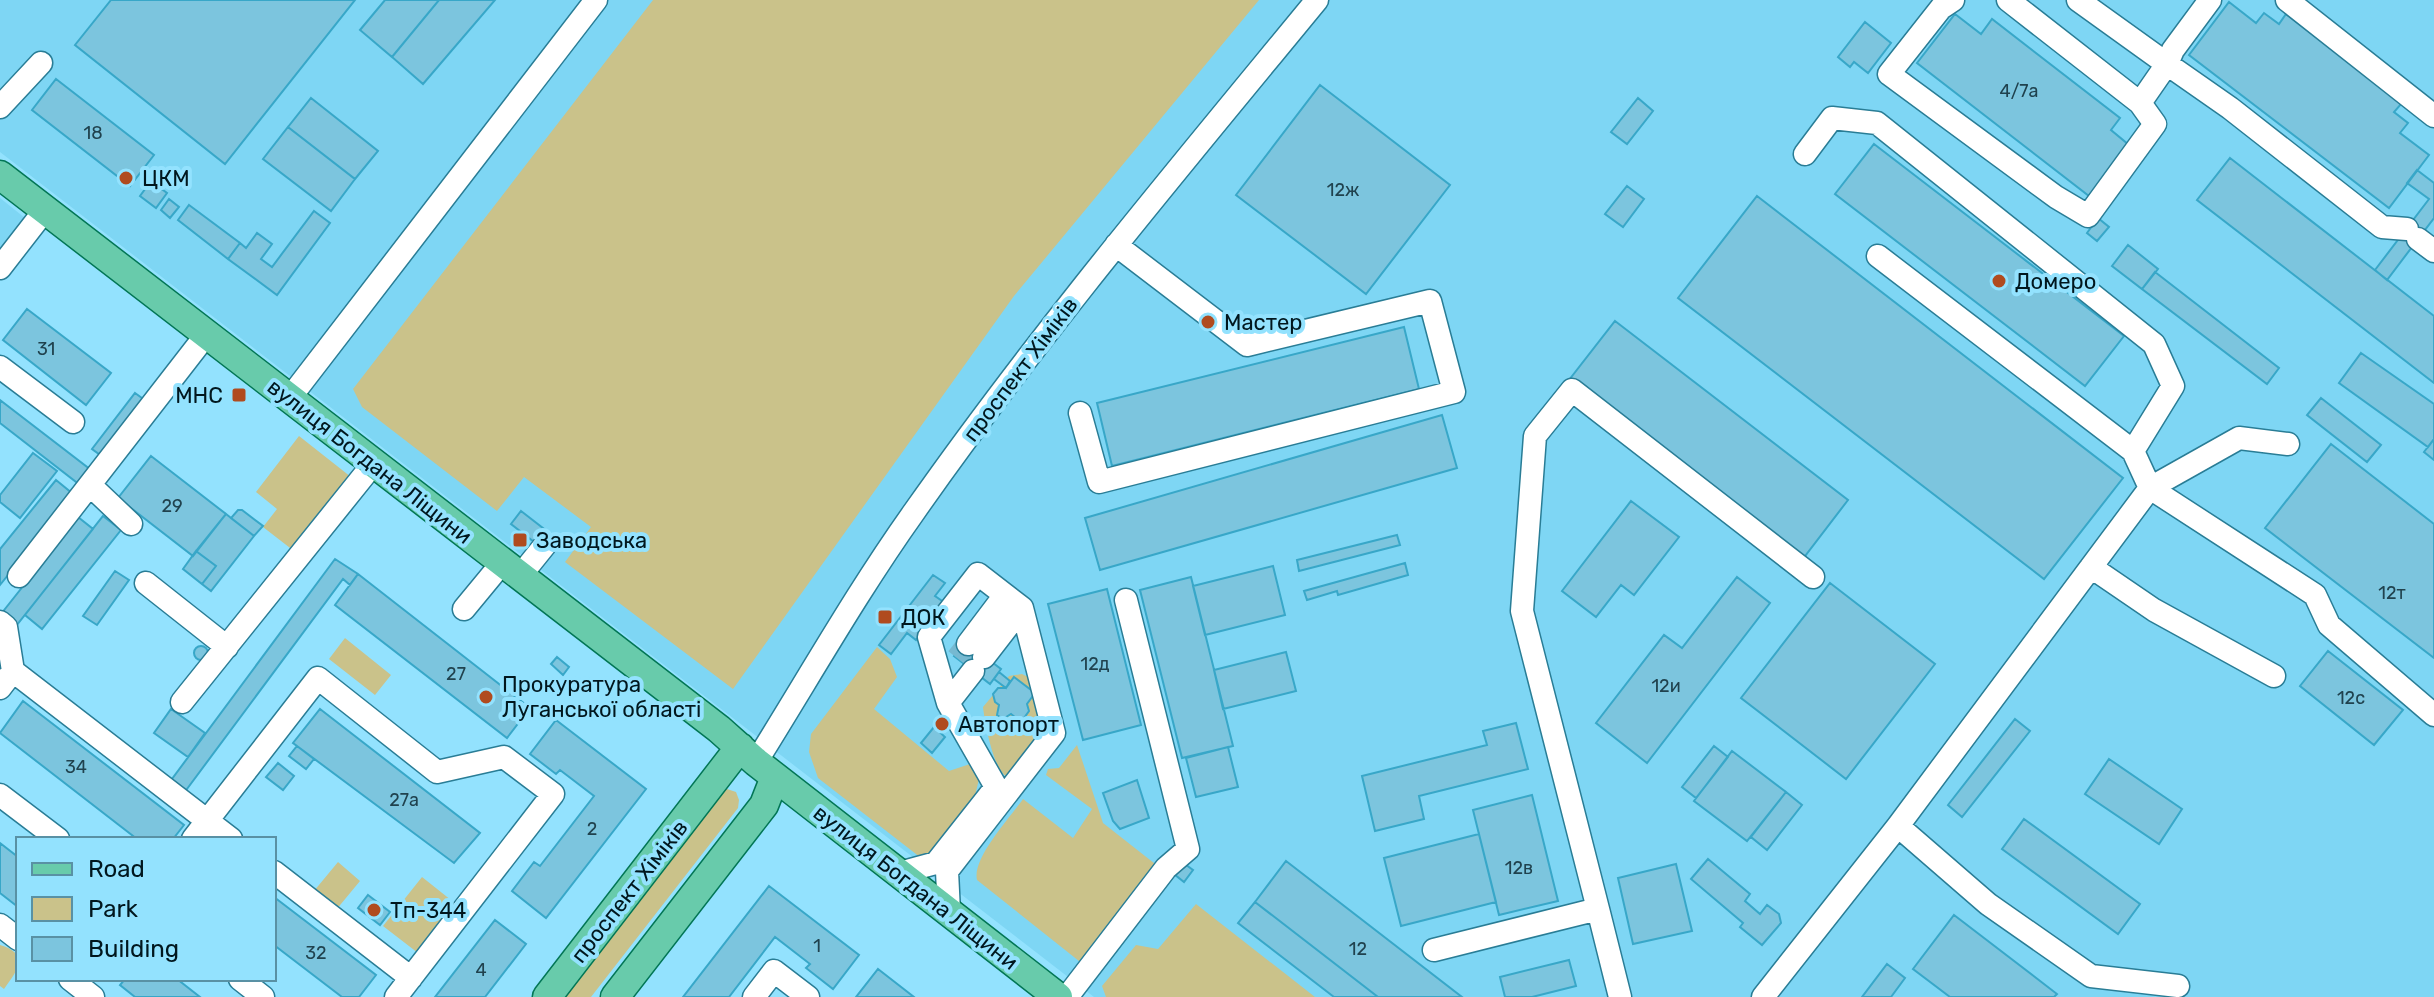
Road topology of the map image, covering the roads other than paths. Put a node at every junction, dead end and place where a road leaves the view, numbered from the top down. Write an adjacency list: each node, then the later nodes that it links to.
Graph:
1 (596, 0): 22 (street)
2 (1317, 0): 16 (street, проспект Хіміків)
3 (1953, 0): 10 (street)
4 (2008, 0): 10 (street)
5 (2078, 0): 9 (street)
6 (2210, 0): 9 (street)
7 (2287, 0): 12 (street)
8 (41, 63): 11 (street)
9 (2167, 64): 10 (street); 17 (street)
10 (2140, 103)
11 (0, 107)
12 (2434, 116)
13 (1805, 154): 26 (street)
14 (0, 175): 15 (main road, вулиця Богдана Ліщини)
15 (45, 210): 19 (street); 20 (main road, вулиця Богдана Ліщини)
16 (1121, 239): 23 (street); 49 (street, проспект Хіміків)
17 (2425, 242)
18 (1878, 256): 26 (street)
19 (0, 268)
20 (206, 335): 22 (main road, вулиця Богдана Ліщини); 28 (street)
21 (0, 367): 24 (street)
22 (289, 399): 27 (main road, вулиця Богдана Ліщини)
23 (1080, 413)
24 (73, 422)
25 (2288, 444): 29 (street)
26 (2133, 451): 29 (street)
27 (374, 463): 33 (main road, вулиця Богдана Ліщини); 41 (street)
28 (90, 485): 30 (street); 34 (street)
29 (2150, 488): 32 (street); 48 (street)
30 (131, 524)
31 (545, 545): 33 (street)
32 (2091, 567): 43 (street); 52 (street)
33 (511, 570): 39 (street); 49 (main road, вулиця Богдана Ліщини)
34 (19, 576)
35 (1813, 577): 58 (street)
36 (146, 583): 41 (street)
37 (1126, 600): 73 (street)
38 (1013, 602): 42 (street); 44 (street); 59 (street)
39 (464, 609)
40 (0, 622): 45 (street)
41 (227, 647): 46 (street)
42 (970, 657): 44 (street); 47 (street)
43 (2274, 676)
44 (941, 678): 47 (street)
45 (7, 680): 51 (street)
46 (182, 702)
47 (948, 703): 56 (street)
48 (2434, 715)
49 (757, 762): 56 (main road, вулиця Богдана Ліщини); 68 (main road, проспект Хіміків); 69 (main road, проспект Хіміків)
50 (0, 795): 53 (street)
51 (207, 821): 54 (street); 55 (street); 63 (street)
52 (1898, 826): 65 (street); 75 (street)
53 (55, 837)
54 (195, 837)
55 (228, 837)
56 (899, 873): 59 (main road, вулиця Богдана Ліщини)
57 (276, 874): 63 (street)
58 (1598, 909): 62 (street); 74 (street)
59 (949, 912): 72 (main road, вулиця Богдана Ліщини)
60 (0, 925): 61 (street)
61 (16, 937)
62 (1434, 950)
63 (411, 978): 67 (street)
64 (243, 981): 66 (street)
65 (2178, 986)
66 (263, 997)
67 (396, 997)
68 (547, 997)
69 (615, 997)
70 (754, 997): 71 (street)
71 (808, 997)
72 (1058, 997)
73 (1067, 997)
74 (1620, 997)
75 (1763, 997)

